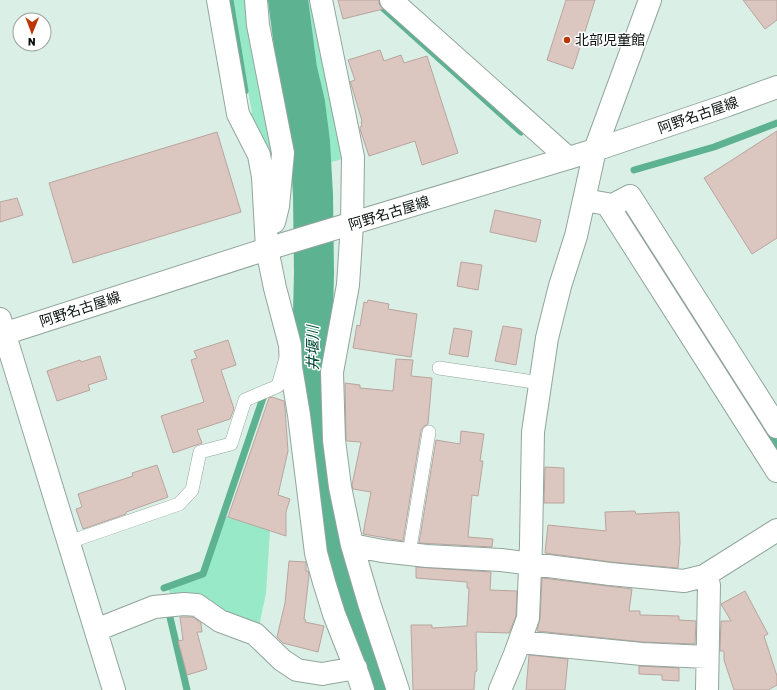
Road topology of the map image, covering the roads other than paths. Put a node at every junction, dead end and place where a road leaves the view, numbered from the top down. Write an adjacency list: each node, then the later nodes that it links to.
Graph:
1 (218, 0): 13 (street)
2 (256, 0): 13 (street)
3 (321, 0): 12 (street)
4 (391, 0): 6 (street)
5 (650, 0): 8 (street)
6 (414, 9): 9 (street)
7 (777, 86): 8 (street, 阿野名古屋線)
8 (595, 150): 9 (street, 阿野名古屋線); 10 (street)
9 (568, 158): 12 (street, 阿野名古屋線)
10 (584, 200): 11 (street); 17 (street)
11 (609, 207): 18 (street); 20 (street)
12 (348, 225): 13 (street, 阿野名古屋線); 23 (street)
13 (272, 248): 14 (street, 阿野名古屋線); 15 (street)
14 (2, 329): 22 (street)
15 (290, 345): 22 (lane); 30 (street)
16 (439, 368): 17 (lane)
17 (541, 384): 25 (street)
18 (777, 427)
19 (428, 432): 24 (lane)
20 (777, 470)
21 (777, 530): 26 (street)
22 (69, 542): 27 (street)
23 (352, 545): 24 (street); 33 (street)
24 (409, 554): 25 (street)
25 (530, 563): 26 (street); 28 (street)
26 (704, 576): 29 (street)
27 (96, 630): 30 (street); 31 (street)
28 (520, 642): 29 (street); 34 (street)
29 (707, 657): 35 (street)
30 (356, 668): 32 (street)
31 (114, 690)
32 (363, 690)
33 (398, 690)
34 (500, 690)
35 (707, 690)

